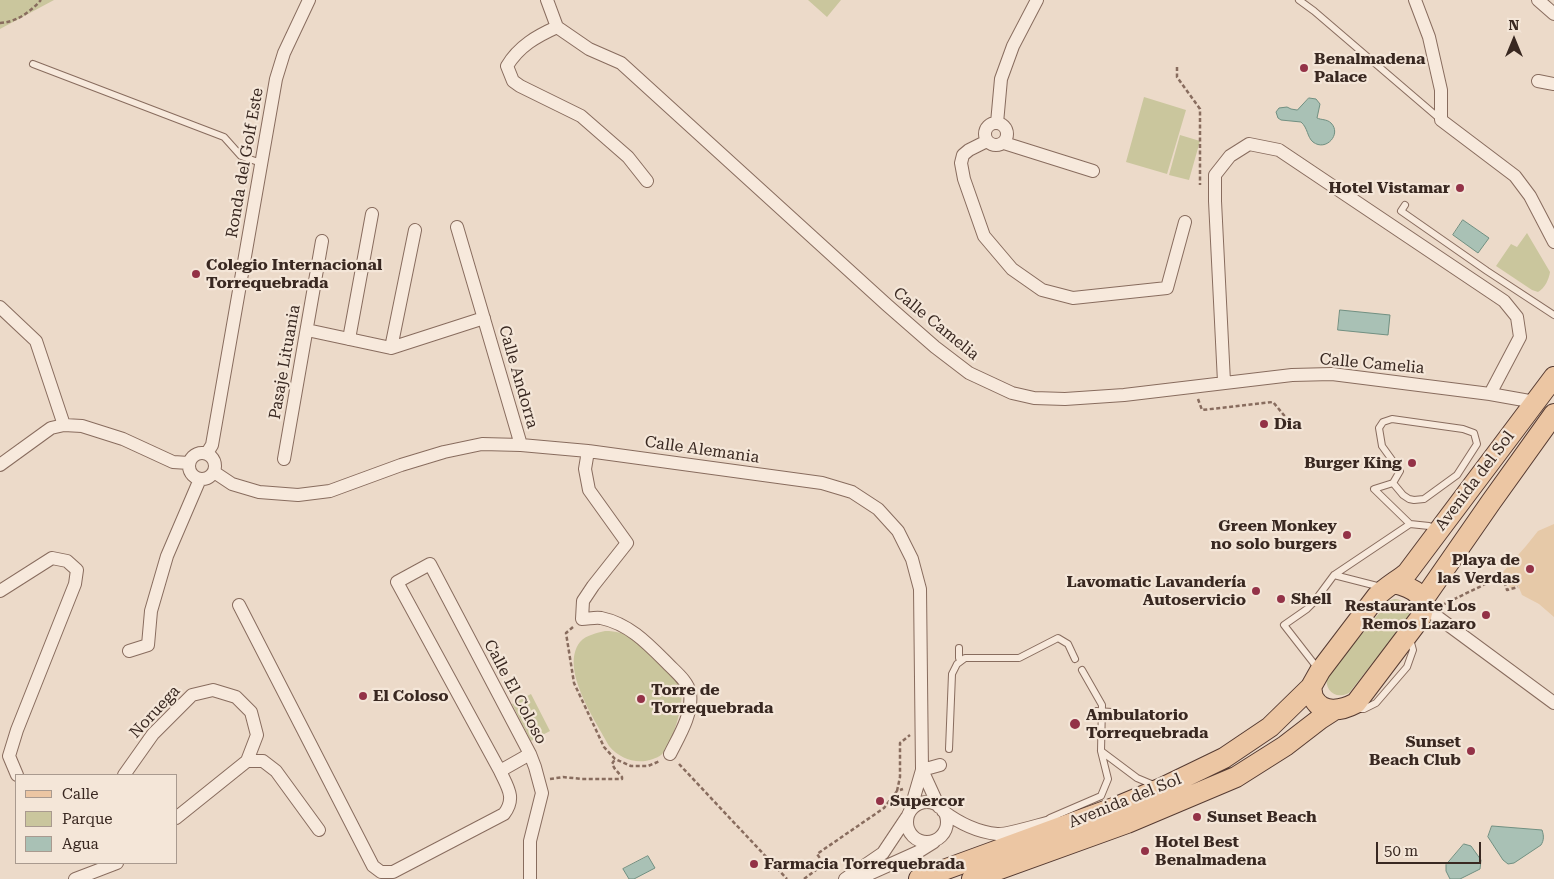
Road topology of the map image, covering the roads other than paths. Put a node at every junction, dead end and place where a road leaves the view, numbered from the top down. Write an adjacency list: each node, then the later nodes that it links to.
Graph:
1 (309, 0): 16 (street, Ronda del Golf Este)
2 (547, 0): 8 (street)
3 (1037, 0): 13 (street)
4 (1299, 0): 12 (lane)
5 (1415, 0): 12 (street)
6 (1538, 0): 7 (street)
7 (1554, 14)
8 (557, 26): 18 (street); 33 (street, Calle Camelia)
9 (32, 64): 16 (lane)
10 (1538, 81): 11 (street)
11 (1554, 84)
12 (1440, 120): 25 (street)
13 (997, 123): 14 (street); 15 (street)
14 (987, 141): 15 (street); 21 (street)
15 (1004, 143): 17 (street)
16 (261, 163): 40 (street, Ronda del Golf Este)
17 (1093, 171)
18 (647, 181)
19 (1406, 205): 27 (lane)
20 (372, 214): 30 (street)
21 (1185, 222)
22 (456, 228): 28 (street, Calle Andorra)
23 (415, 230): 31 (street)
24 (322, 241): 29 (street, Pasaje Lituania)
25 (1554, 242)
26 (0, 307): 37 (street)
27 (1554, 315)
28 (484, 318): 31 (street, Calle Andorra); 38 (street, Calle Andorra)
29 (307, 330): 30 (street, Calle Andorra); 41 (street, Pasaje Lituania)
30 (349, 339): 31 (street, Calle Andorra)
31 (391, 348)
32 (1554, 377): 35 (main road, Avenida del Sol)
33 (1224, 382): 34 (street, Calle Camelia); 34 (street)
34 (1490, 394): 35 (street, Calle Camelia)
35 (1535, 402): 48 (main road, Avenida del Sol)
36 (1554, 414): 52 (main road, Avenida del Sol)
37 (64, 425): 42 (street); 43 (street)
38 (521, 444): 39 (street, Calle Alemania); 44 (street, Calle Alemania)
39 (588, 451): 65 (street); 71 (street, Calle Alemania)
40 (207, 453): 42 (street); 44 (street)
41 (284, 459)
42 (189, 463): 45 (street)
43 (0, 465)
44 (214, 472): 45 (street)
45 (200, 479): 55 (street)
46 (1393, 483): 46 (lane); 47 (lane)
47 (1410, 524): 48 (lane); 49 (lane)
48 (1439, 529): 50 (main road, Avenida del Sol)
49 (1334, 575): 50 (lane); 59 (lane)
50 (1390, 586): 52 (main road); 59 (main road, Avenida del Sol)
51 (0, 591): 69 (street)
52 (1424, 604): 60 (street); 61 (main road, Avenida del Sol)
53 (239, 605): 68 (street)
54 (959, 648): 57 (lane)
55 (129, 651)
56 (1076, 658): 57 (lane)
57 (961, 661): 62 (lane)
58 (1082, 670): 63 (lane)
59 (1316, 679): 61 (main road); 72 (main road, Avenida del Sol)
60 (1554, 703)
61 (1340, 709): 86 (main road, Avenida del Sol)
62 (949, 749)
63 (1101, 751): 72 (lane); 77 (lane)
64 (530, 754): 68 (street); 68 (street, Calle El Coloso); 82 (street, Calle El Coloso)
65 (670, 754)
66 (247, 761): 70 (street, Noruega); 76 (street, Noruega); 78 (street)
67 (940, 765): 71 (street)
68 (500, 771)
69 (17, 774)
70 (125, 774)
71 (920, 776): 74 (street, Calle Alemania); 75 (street)
72 (1162, 788): 73 (main road, Avenida del Sol)
73 (1119, 806): 77 (street); 85 (main road, Avenida del Sol)
74 (941, 809): 75 (street); 77 (street); 79 (street)
75 (909, 814): 79 (street); 83 (street)
76 (178, 816)
77 (1028, 827)
78 (319, 830)
79 (936, 840): 84 (street)
80 (114, 864): 81 (street)
81 (75, 879)
82 (530, 879)
83 (845, 879)
84 (858, 879)
85 (919, 879)
86 (972, 879)

